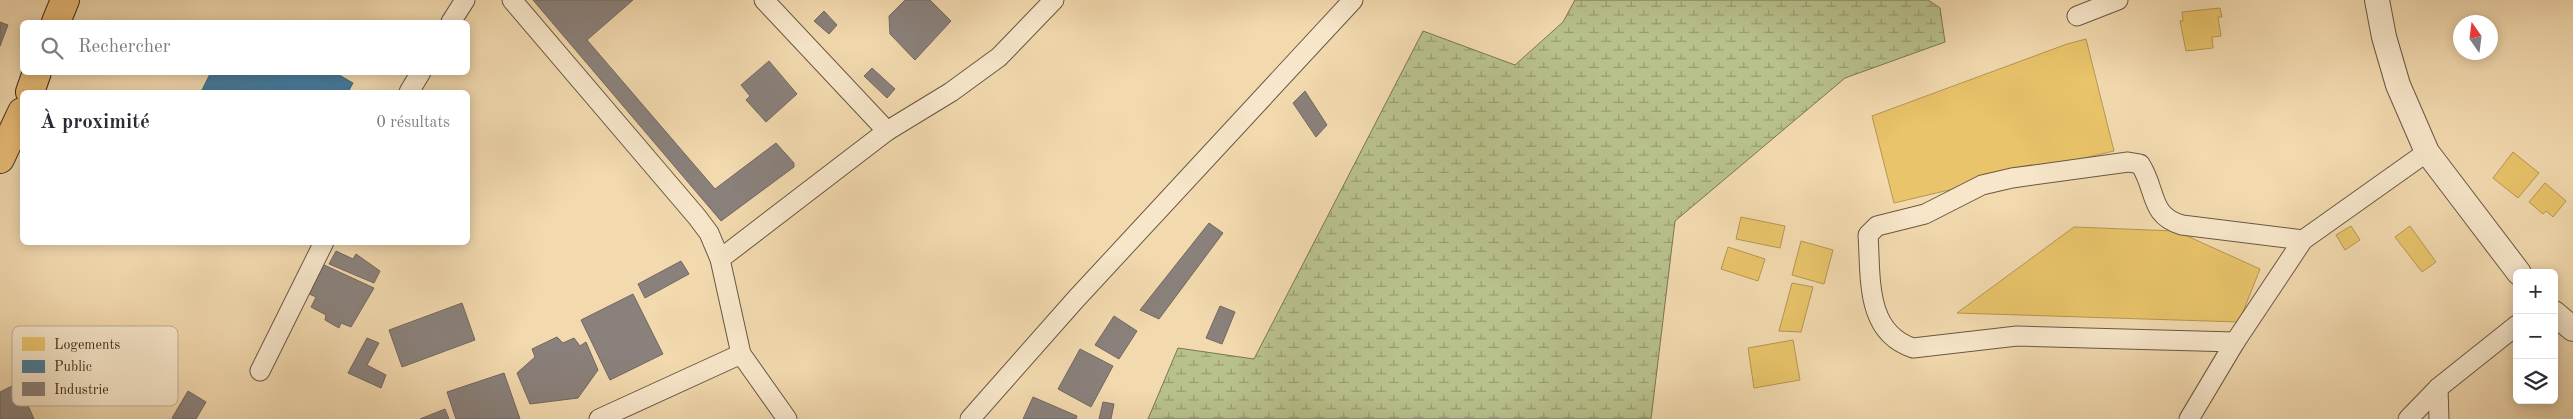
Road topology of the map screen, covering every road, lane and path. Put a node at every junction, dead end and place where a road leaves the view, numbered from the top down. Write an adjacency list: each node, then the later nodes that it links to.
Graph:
1 (65, 0): 10 (highway)
2 (465, 0): 11 (street)
3 (512, 0): 22 (street)
4 (764, 0): 17 (street)
5 (1054, 0): 17 (street)
6 (1353, 0): 33 (street)
7 (2118, 0): 9 (street)
8 (2377, 0): 18 (street)
9 (2077, 16)
10 (57, 20)
11 (452, 20)
12 (36, 75): 14 (highway)
13 (419, 75): 15 (street)
14 (31, 90)
15 (411, 90)
16 (20, 116): 19 (highway)
17 (887, 131): 22 (street)
18 (2427, 152): 20 (street); 23 (street)
19 (0, 159)
20 (2302, 240): 27 (street); 27 (street)
21 (323, 245): 29 (street)
22 (720, 259): 28 (street)
23 (2516, 269)
24 (2555, 314): 26 (street)
25 (2513, 328): 30 (street)
26 (2573, 329)
27 (2235, 342): 34 (street)
28 (741, 354): 31 (street); 32 (street)
29 (260, 371)
30 (2438, 388): 35 (street); 36 (street)
31 (599, 419)
32 (787, 419)
33 (970, 419)
34 (2189, 419)
35 (2408, 419)
36 (2439, 419)

